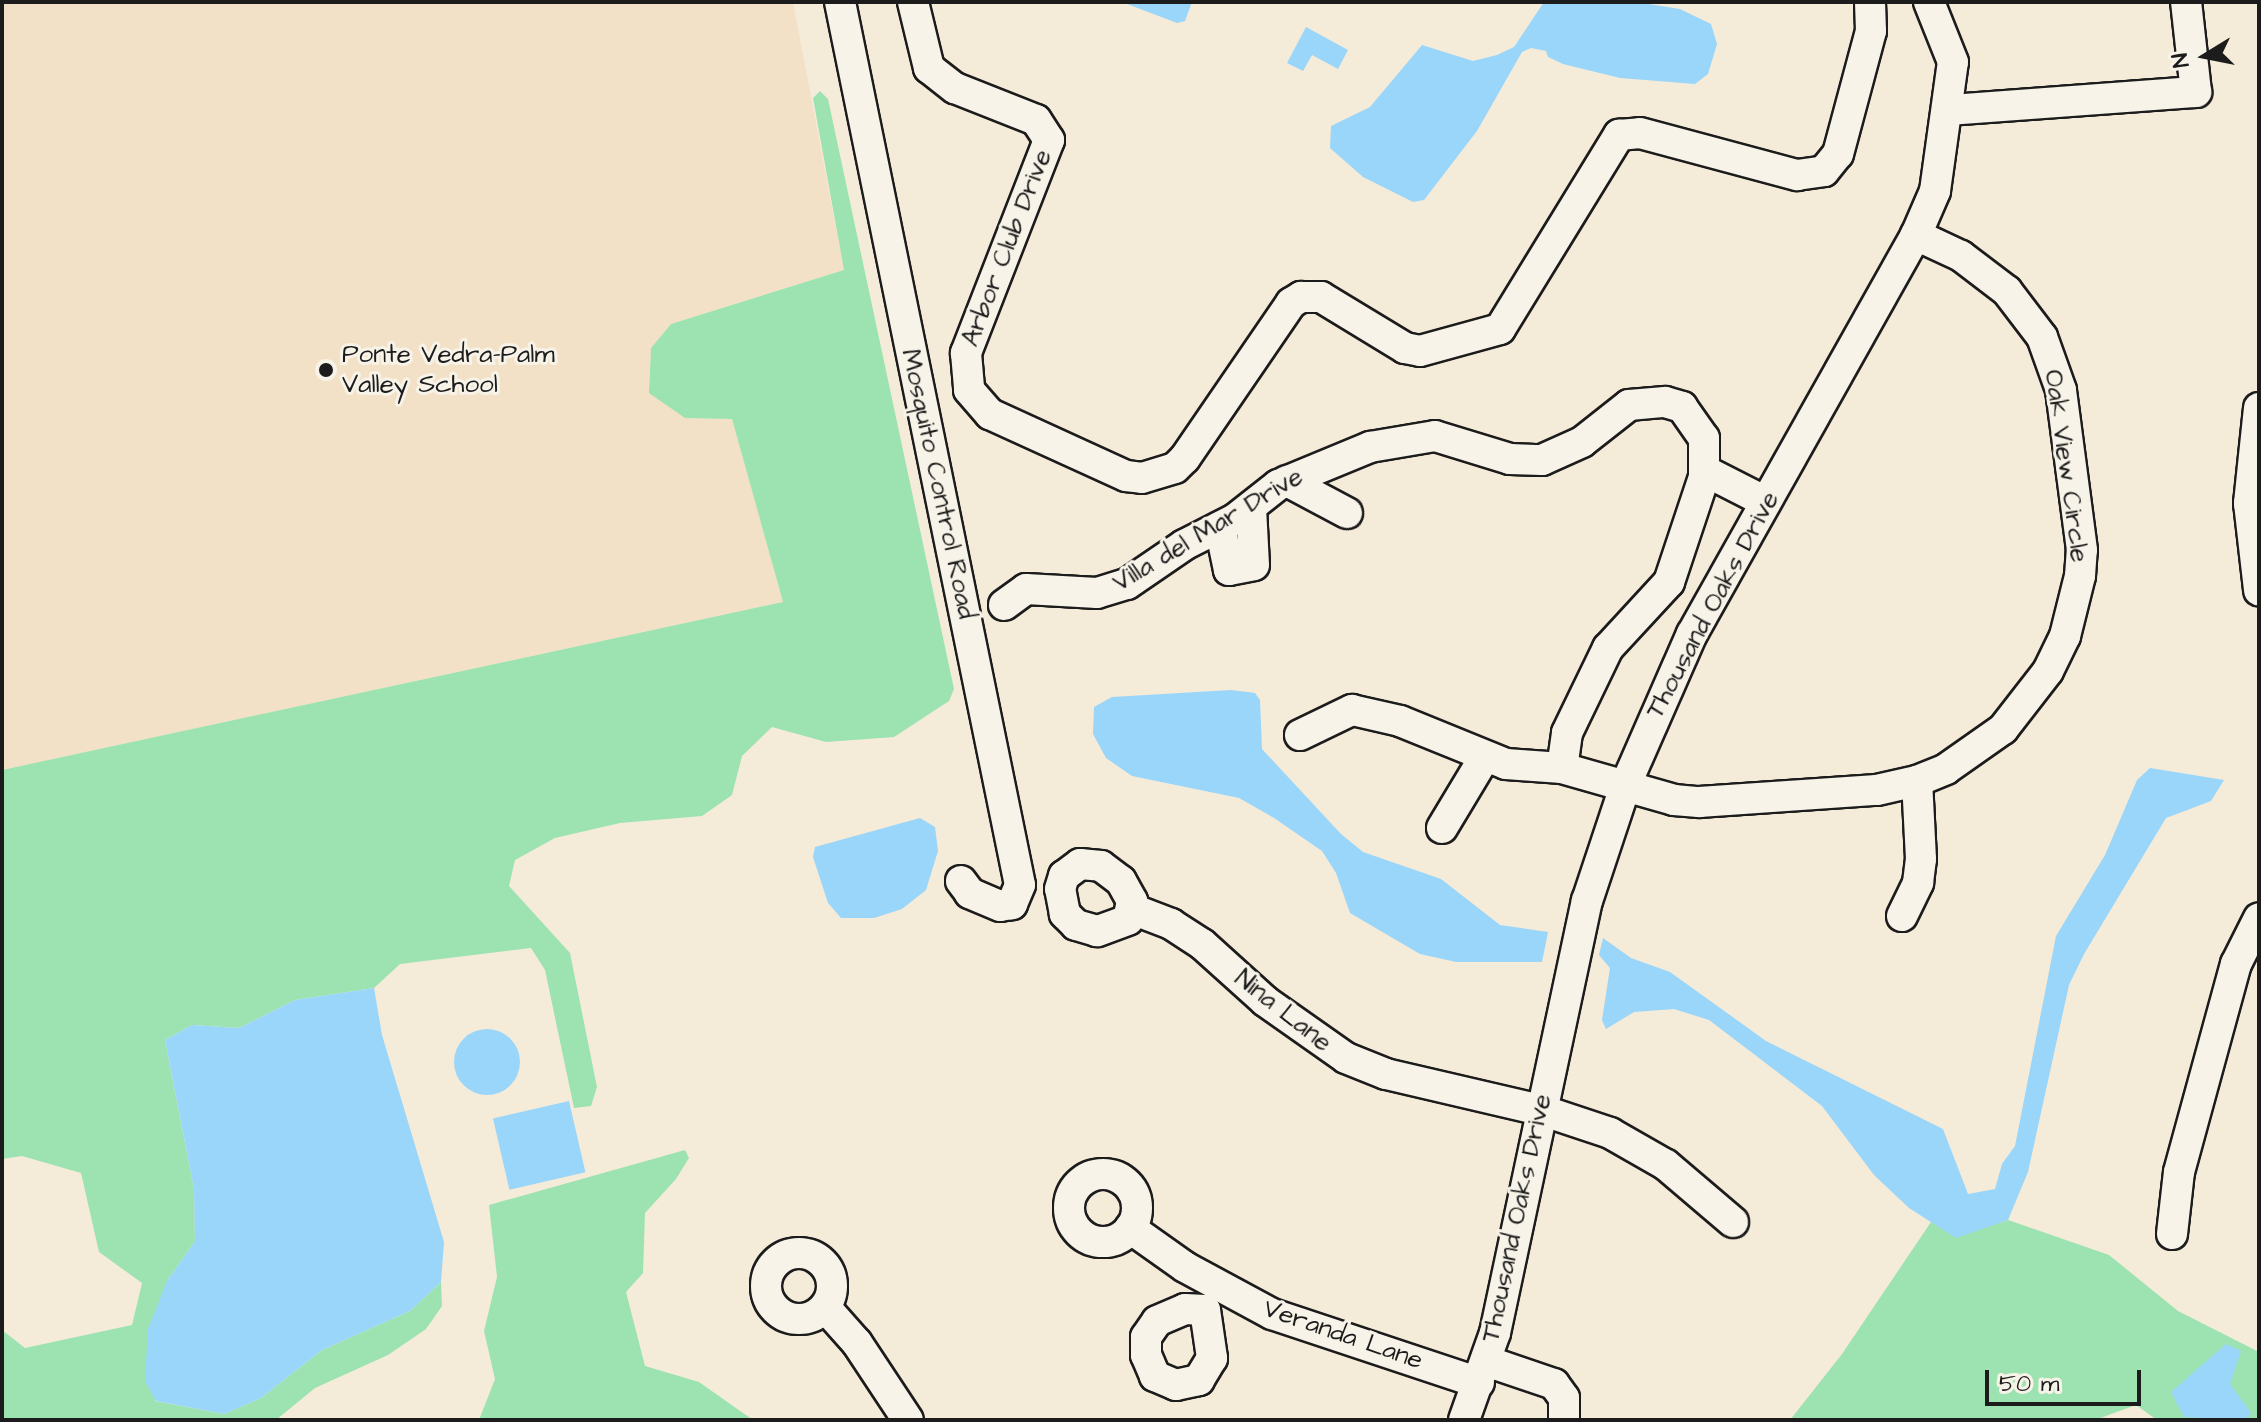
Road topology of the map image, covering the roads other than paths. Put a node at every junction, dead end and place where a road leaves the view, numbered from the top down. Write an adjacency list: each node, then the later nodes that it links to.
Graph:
1 (840, 2): 23 (street, Mosquito Control Road)
2 (913, 2): 3 (street, Arbor Club Drive)
3 (1870, 2)
4 (1929, 2): 6 (street, Thousand Oaks Drive)
5 (2186, 2): 6 (street)
6 (1949, 110): 7 (street, Thousand Oaks Drive)
7 (1916, 235): 11 (street, Thousand Oaks Drive); 20 (street, Oak View Circle)
8 (2259, 408): 15 (street)
9 (1705, 471): 10 (street, Villa del Mar Drive); 11 (street); 19 (street, Thousand Oaks Drive)
10 (1287, 481): 12 (street, Villa del Mar Drive); 13 (street)
11 (1766, 502): 21 (street, Thousand Oaks Drive)
12 (1251, 507): 14 (street, Villa del Mar Drive); 14 (street)
13 (1347, 513)
14 (1220, 527): 16 (street, Villa del Mar Drive)
15 (2259, 590)
16 (1004, 605)
17 (1300, 735): 18 (street, Oak View Circle)
18 (1484, 758): 19 (street, Oak View Circle); 22 (street)
19 (1562, 768): 21 (street, Oak View Circle)
20 (1917, 781): 21 (street, Oak View Circle); 25 (street)
21 (1626, 784): 27 (street, Thousand Oaks Drive)
22 (1442, 828)
23 (961, 881)
24 (1132, 909): 27 (street, Nina Lane)
25 (1902, 916)
26 (2259, 918): 30 (street)
27 (1541, 1110): 28 (street, Nina Lane); 32 (street, Thousand Oaks Drive)
28 (1733, 1222)
29 (1130, 1228): 32 (street, Veranda Lane)
30 (2172, 1234)
31 (825, 1307): 33 (street)
32 (1482, 1372): 34 (street, Thousand Oaks Drive); 35 (street, Veranda Lane)
33 (908, 1420)
34 (1464, 1420)
35 (1564, 1420)

